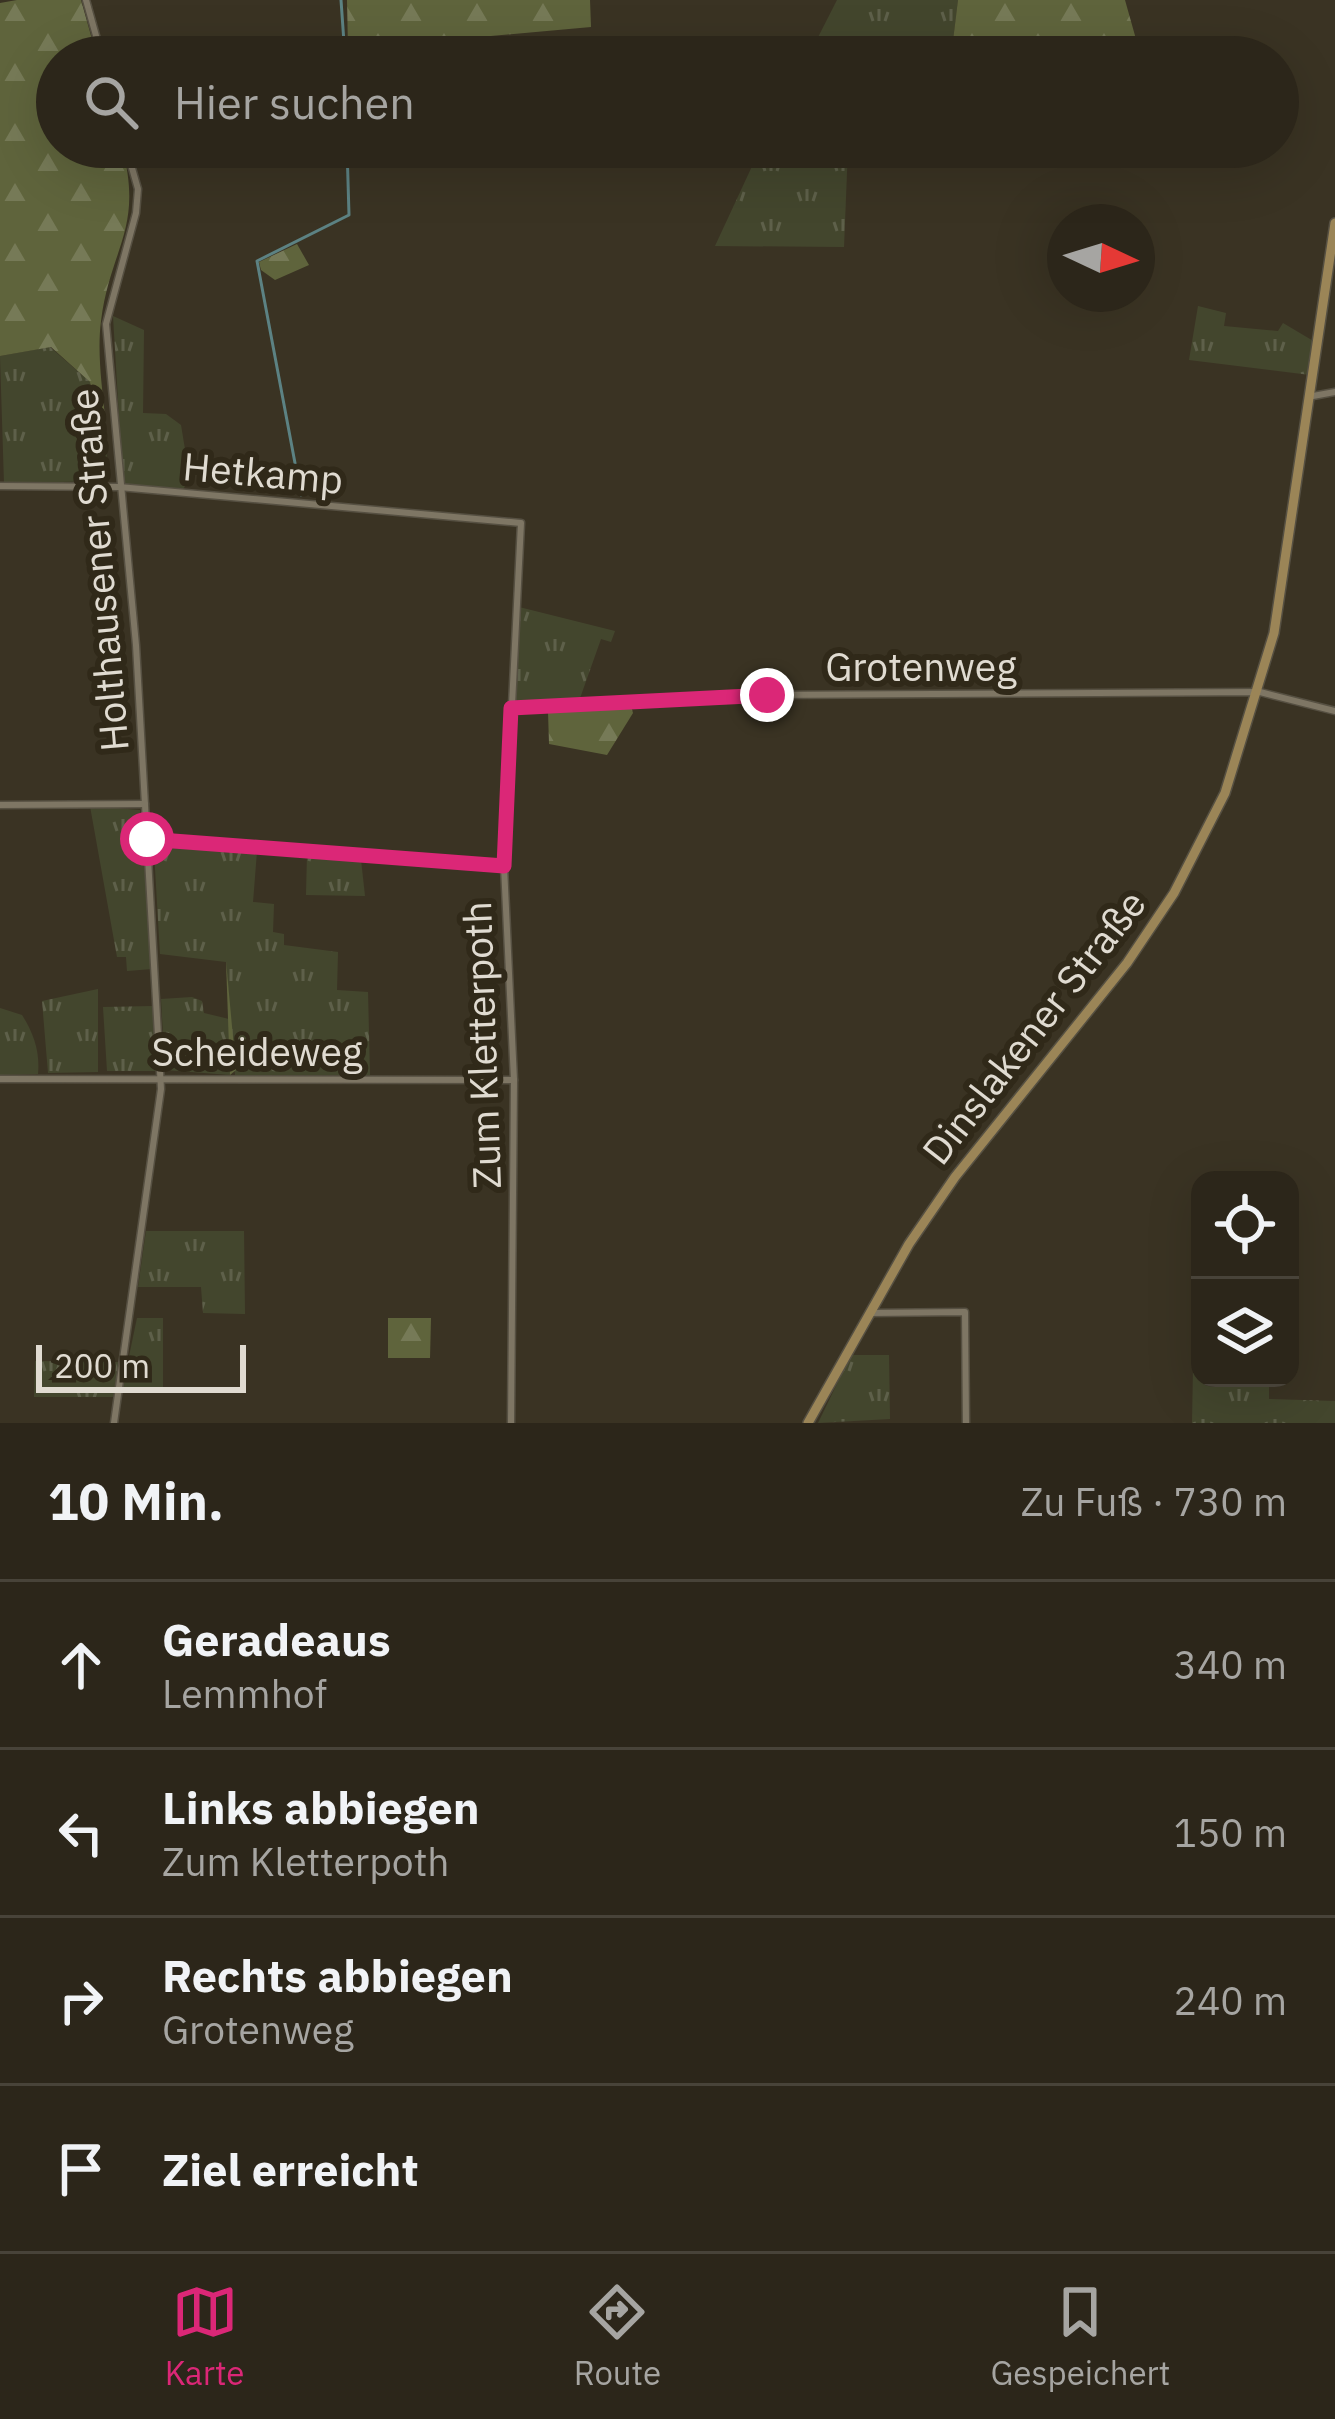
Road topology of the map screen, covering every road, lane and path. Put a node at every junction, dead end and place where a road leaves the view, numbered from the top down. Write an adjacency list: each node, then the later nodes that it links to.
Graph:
1 (86, 0): 2 (street)
2 (95, 36)
3 (132, 168): 8 (street, Holthausener Straße)
4 (1335, 224): 6 (main road, Dinslakener Straße)
5 (1335, 392): 6 (street)
6 (1313, 396): 10 (main road, Dinslakener Straße)
7 (0, 486): 8 (street, Hetkamp)
8 (119, 487): 9 (street, Hetkamp); 13 (street, Holthausener Straße)
9 (520, 523): 11 (street, Zum Kletterpoth)
10 (1260, 692): 11 (street, Grotenweg); 12 (street, Grotenweg); 20 (main road, Dinslakener Straße)
11 (511, 708): 16 (street, Zum Kletterpoth)
12 (1335, 710)
13 (145, 804): 14 (street); 15 (street, Holthausener Straße)
14 (0, 805)
15 (147, 839): 16 (street); 18 (street, Holthausener Straße)
16 (504, 866): 19 (street, Zum Kletterpoth)
17 (0, 1079): 18 (street, Scheideweg)
18 (161, 1079): 19 (street, Scheideweg); 21 (street, Holthausener Straße)
19 (514, 1080): 22 (street, Zum Kletterpoth)
20 (865, 1313): 23 (main road, Dinslakener Straße); 24 (street)
21 (114, 1423)
22 (512, 1423)
23 (808, 1423)
24 (966, 1423)

